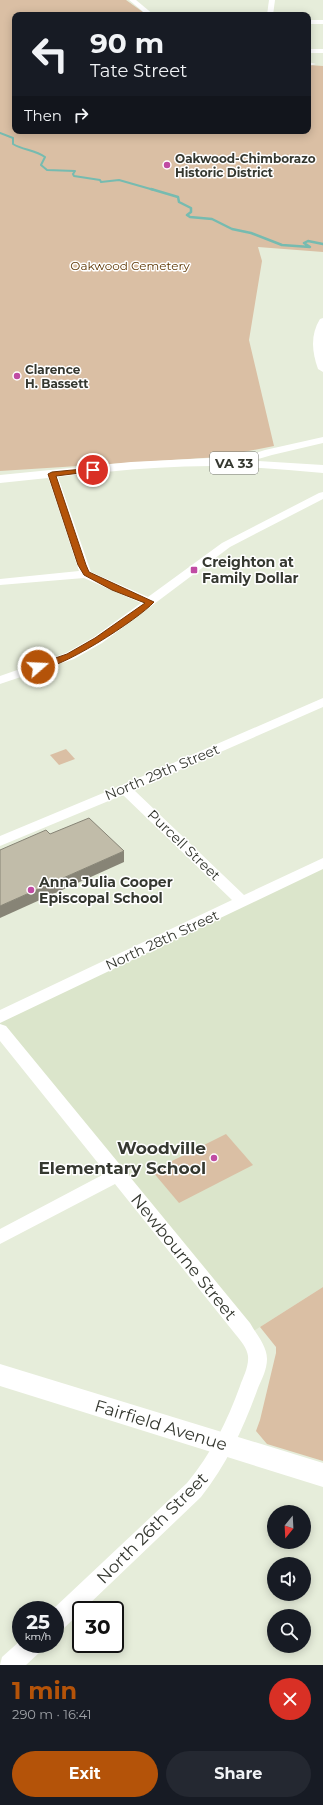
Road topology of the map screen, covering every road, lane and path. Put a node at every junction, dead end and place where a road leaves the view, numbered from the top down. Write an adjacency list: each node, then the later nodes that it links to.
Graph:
1 (132, 0): 3 (street)
2 (272, 0): 4 (street)
3 (148, 12)
4 (270, 12)
5 (311, 22): 6 (street)
6 (323, 22)
7 (311, 51): 8 (street)
8 (323, 51)
9 (323, 321): 10 (street)
10 (323, 368)
11 (323, 440): 12 (street)
12 (235, 462): 13 (main road, VA 33); 14 (main road, VA 33)
13 (323, 469)
14 (52, 474): 15 (main road, VA 33); 17 (street)
15 (0, 479)
16 (323, 495): 19 (street)
17 (86, 574): 18 (street); 19 (street)
18 (0, 582)
19 (150, 602): 20 (street)
20 (0, 680)
21 (323, 702): 22 (street, North 29th Street)
22 (125, 789): 23 (street, North 29th Street); 25 (street, Purcell Street)
23 (0, 841)
24 (323, 863): 25 (street, North 28th Street)
25 (243, 902): 26 (street, North 28th Street)
26 (0, 1017)
27 (0, 1030): 28 (street, Newbourne Street)
28 (117, 1175): 29 (street); 31 (street, Newbourne Street)
29 (0, 1237)
30 (0, 1374): 31 (main road, Fairfield Avenue)
31 (224, 1445): 32 (main road, Fairfield Avenue); 33 (street, North 26th Street)
32 (323, 1475)
33 (64, 1613)
34 (23, 1653): 35 (street)
35 (10, 1665)

